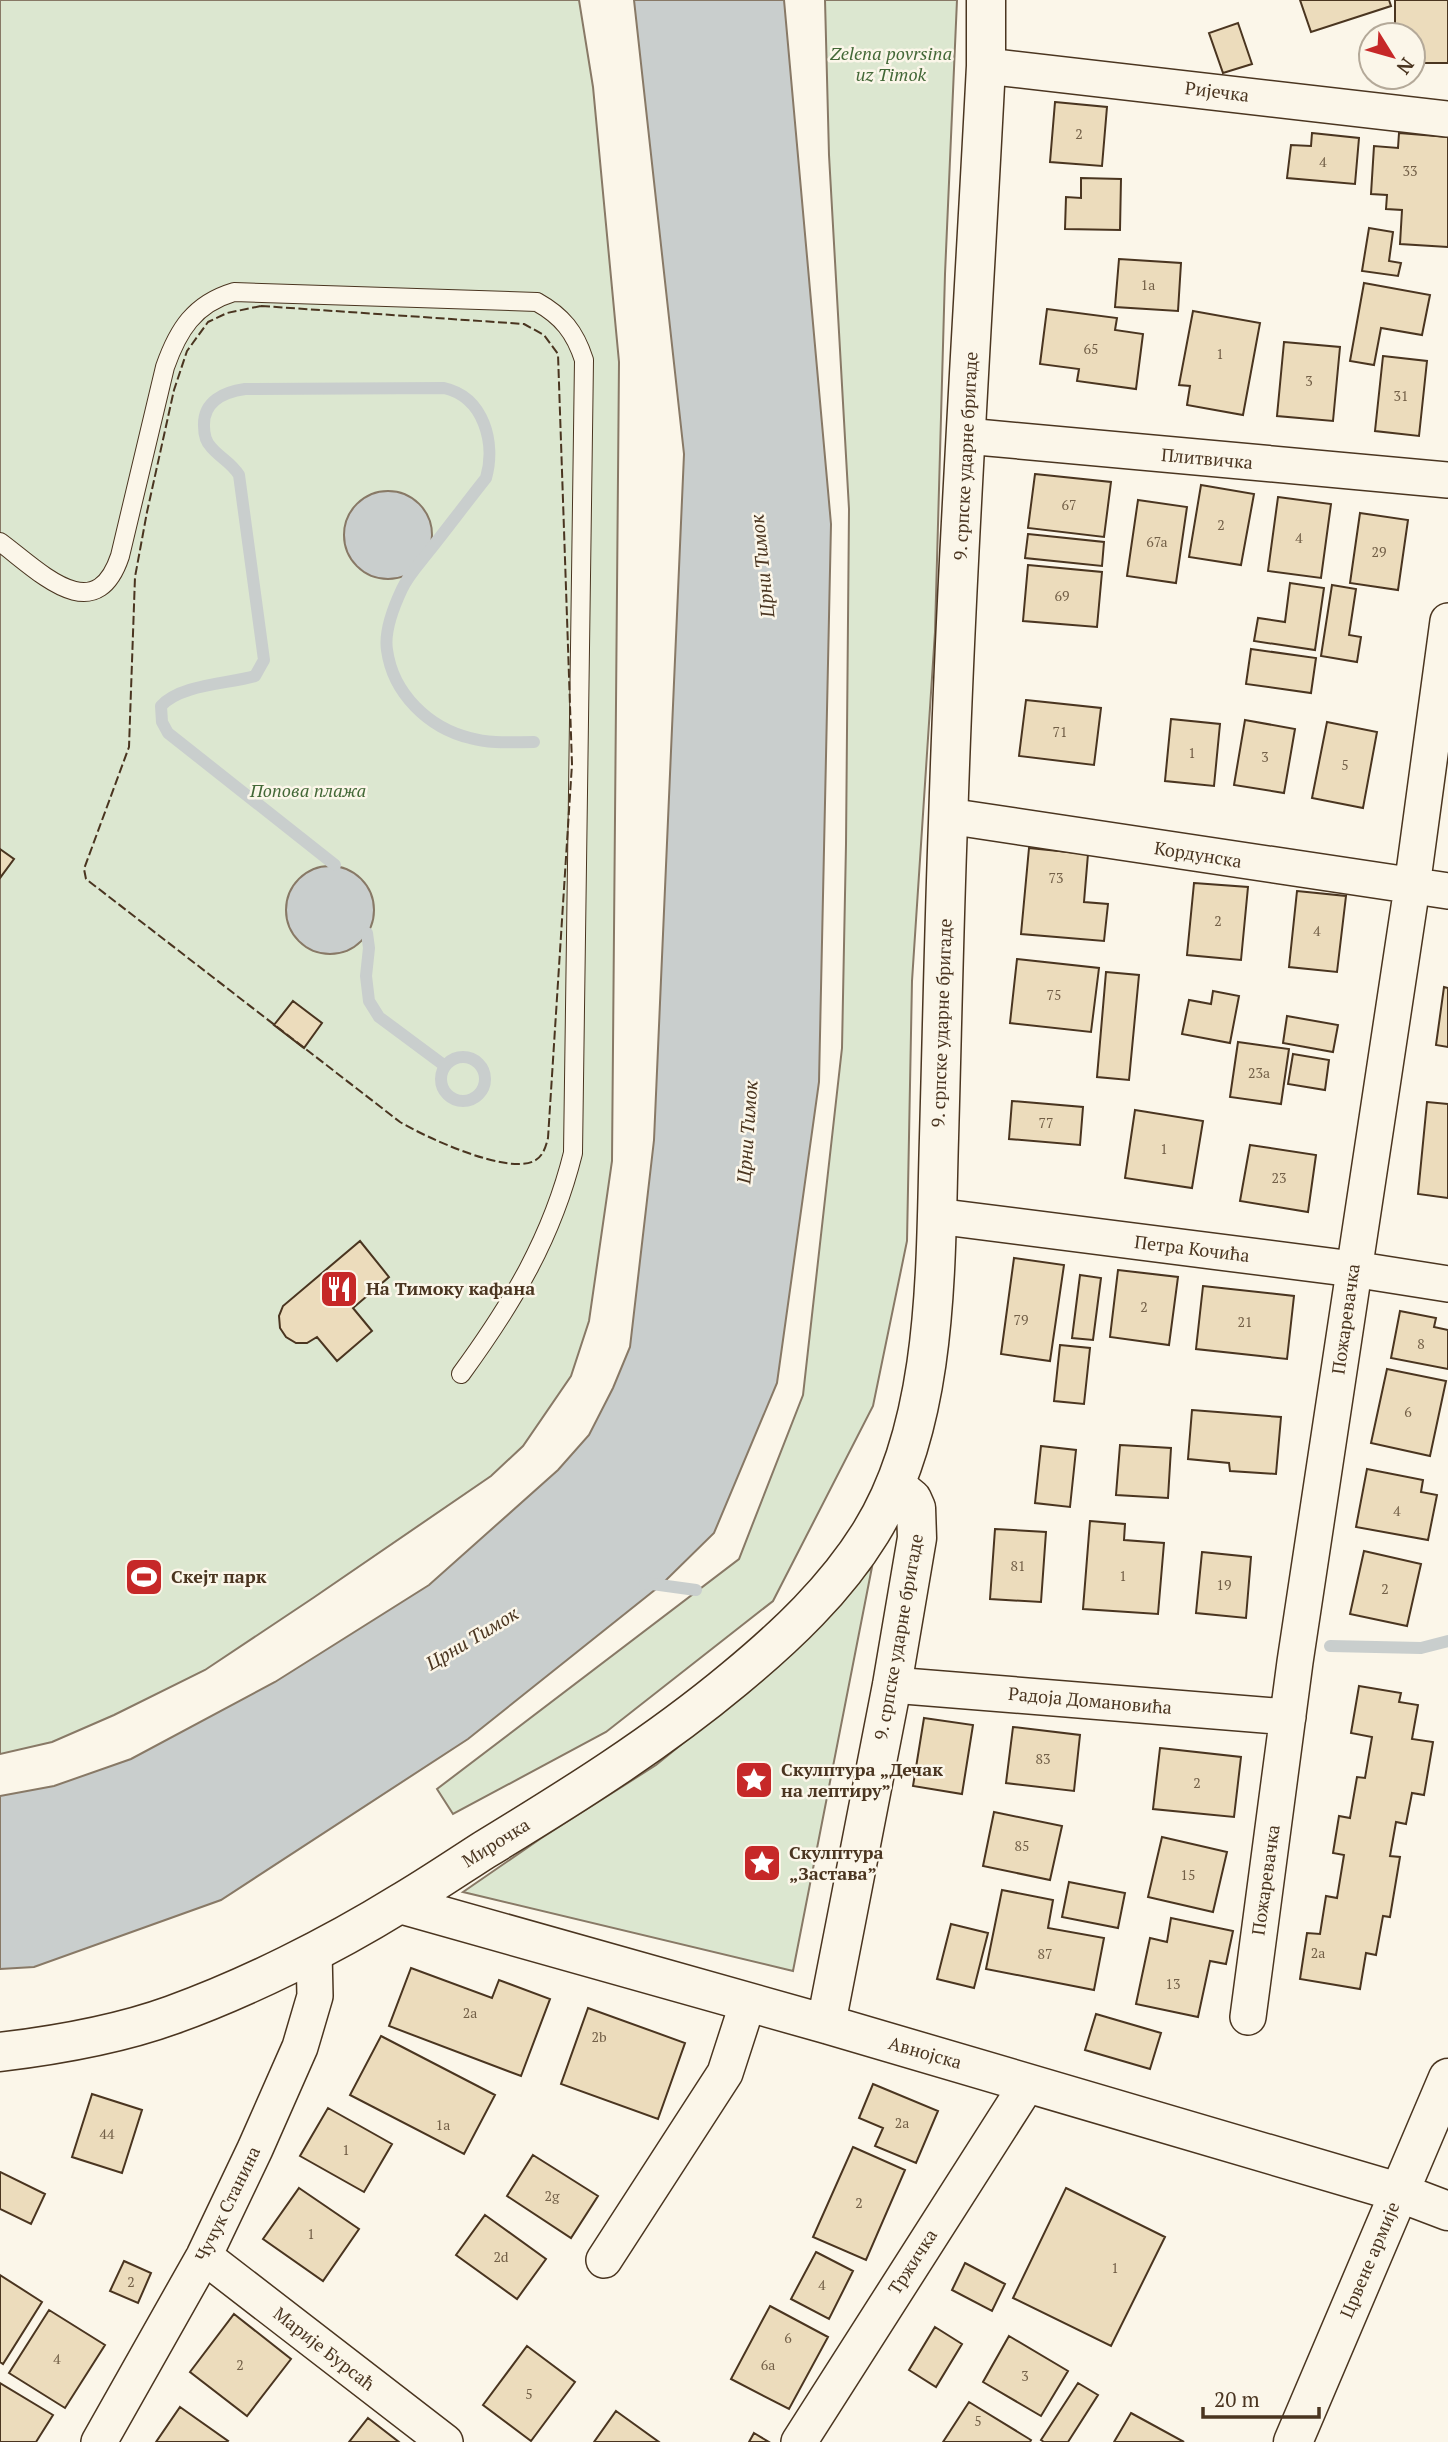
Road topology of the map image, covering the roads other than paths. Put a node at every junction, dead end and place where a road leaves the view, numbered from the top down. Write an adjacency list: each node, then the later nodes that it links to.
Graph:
1 (986, 0): 2 (street, 9. српске ударне бригаде)
2 (986, 66): 3 (street, Ријечка); 4 (street, 9. српске ударне бригаде)
3 (1448, 119)
4 (967, 436): 5 (street, Плитвичка); 8 (street, 9. српске ударне бригаде)
5 (1448, 480)
6 (0, 542): 14 (lane)
7 (1448, 621): 9 (street, Пожаревачка)
8 (948, 817): 9 (street, Кордунска); 11 (street, 9. српске ударне бригаде)
9 (1412, 887): 10 (street, Кордунска); 12 (street, Пожаревачка)
10 (1448, 891)
11 (936, 1216): 12 (street, Петра Кочића); 15 (street, 9. српске ударне бригаде)
12 (1353, 1269): 13 (street, Петра Кочића); 17 (street, Пожаревачка)
13 (1448, 1284)
14 (461, 1374)
15 (895, 1485): 16 (street, 9. српске ударне бригаде); 18 (street, Мирочка)
16 (892, 1685): 17 (street, Радоја Домановића); 22 (street, 9. српске ударне бригаде)
17 (1288, 1717): 21 (street, Пожаревачка)
18 (400, 1904): 19 (street, Мирочка); 20 (street, Авнојска)
19 (314, 1951): 23 (street, Мирочка); 28 (street, Чучук Станина)
20 (748, 2002): 22 (street, Авнојска); 29 (street)
21 (1248, 2017)
22 (826, 2024): 25 (street, Авнојска)
23 (0, 2052)
24 (1448, 2078): 26 (street, Црвене армије)
25 (1028, 2083): 26 (street, Авнојска); 32 (street, Тржичка)
26 (1398, 2192): 27 (street, Авнојска); 33 (street, Црвене армије)
27 (1448, 2211)
28 (204, 2256): 30 (street, Чучук Станина); 31 (street, Марије Бурсаћ)
29 (604, 2260)
30 (99, 2442)
31 (445, 2442)
32 (799, 2442)
33 (1293, 2442)

